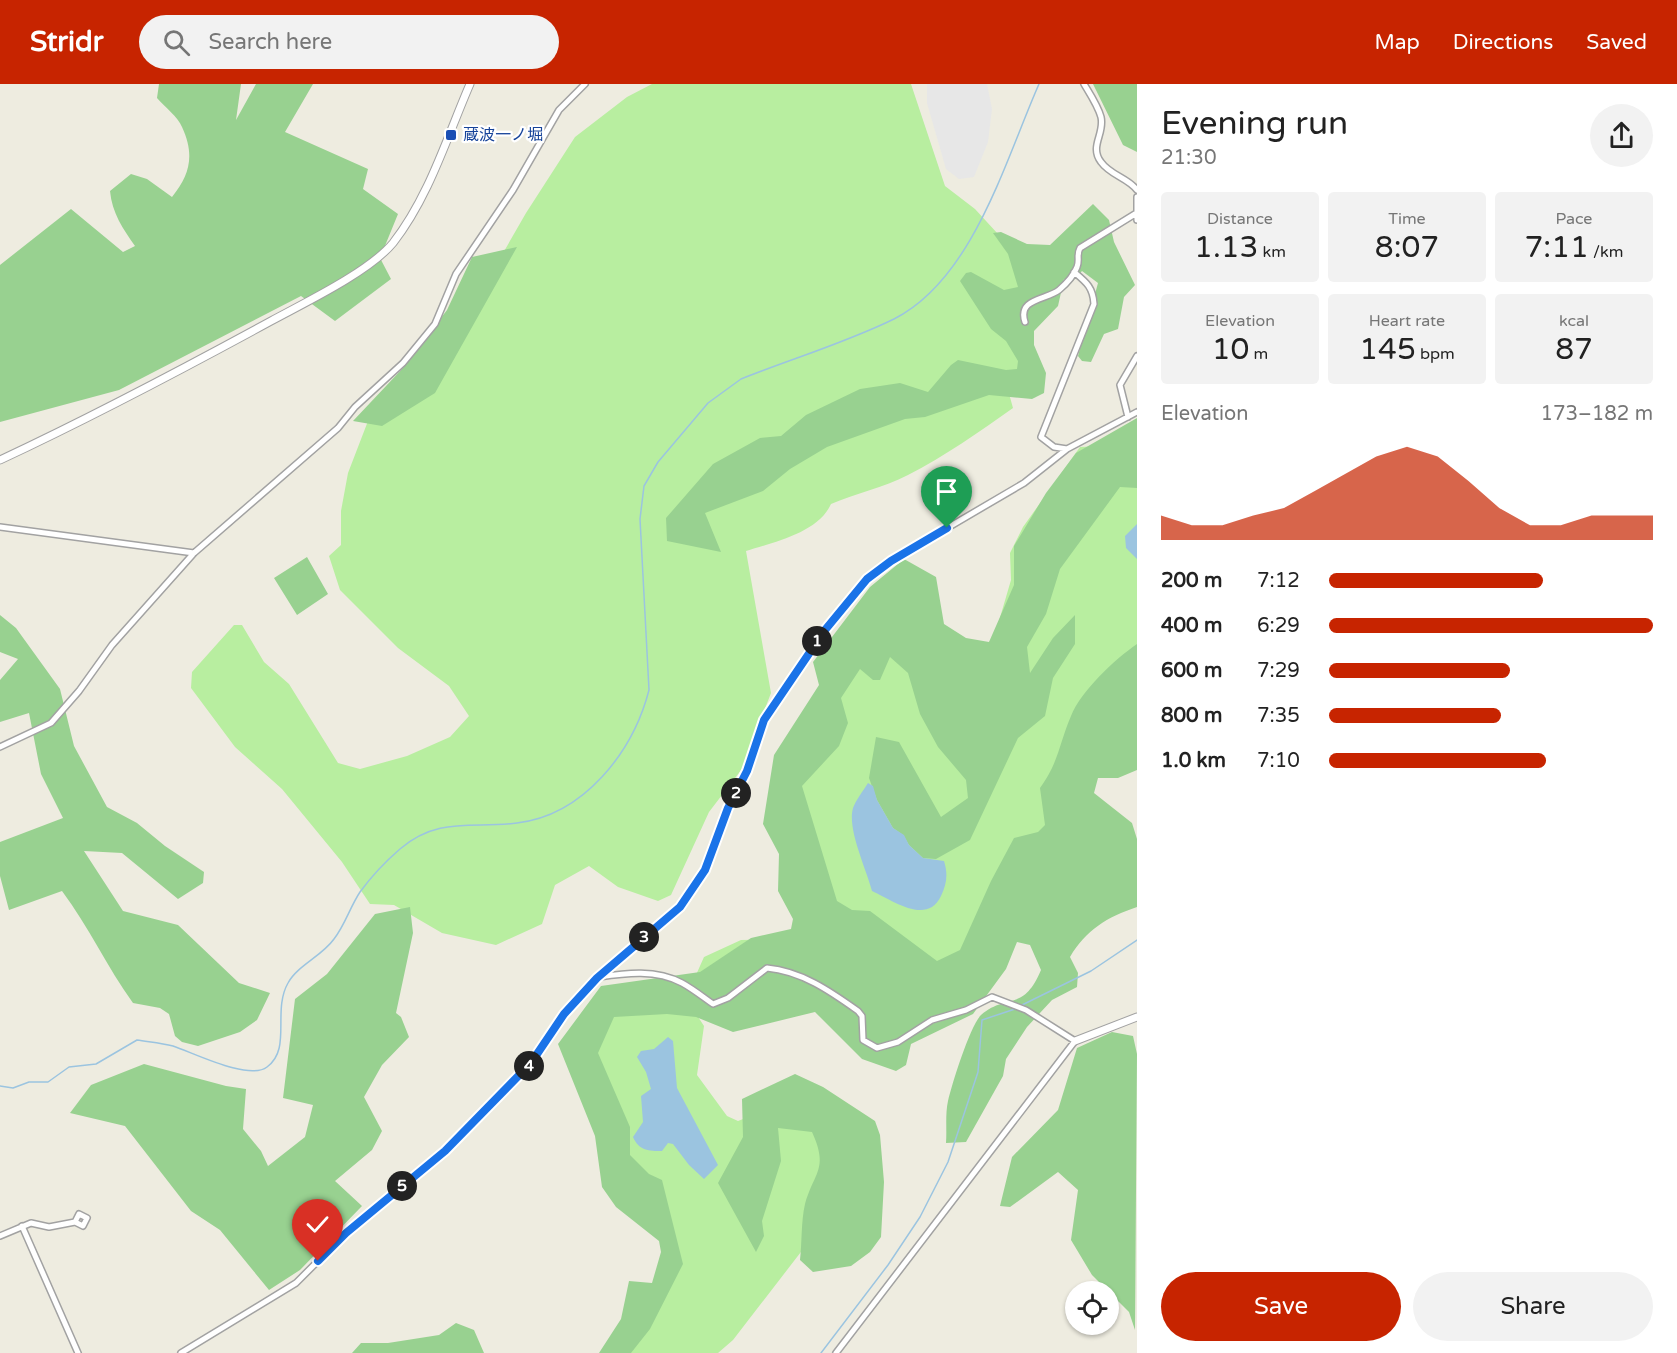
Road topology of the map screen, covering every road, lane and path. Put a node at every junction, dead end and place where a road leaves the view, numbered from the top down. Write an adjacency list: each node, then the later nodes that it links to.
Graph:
1 (470, 84): 13 (street)
2 (585, 84): 15 (street)
3 (1084, 84): 4 (street)
4 (1137, 190)
5 (1137, 197): 6 (street)
6 (1136, 217): 7 (street)
7 (1074, 272): 8 (street); 12 (street)
8 (1025, 322)
9 (1137, 356): 11 (street)
10 (1137, 412): 11 (street)
11 (1128, 417): 12 (street)
12 (1067, 449): 17 (street)
13 (0, 460)
14 (0, 526): 15 (street)
15 (195, 553): 16 (street)
16 (0, 747)
17 (597, 978): 19 (street); 24 (street)
18 (1137, 1017): 19 (street)
19 (1075, 1041): 25 (street)
20 (75, 1222): 21 (street)
21 (22, 1226): 22 (street); 23 (street)
22 (0, 1236)
23 (78, 1353)
24 (181, 1353)
25 (836, 1353)

